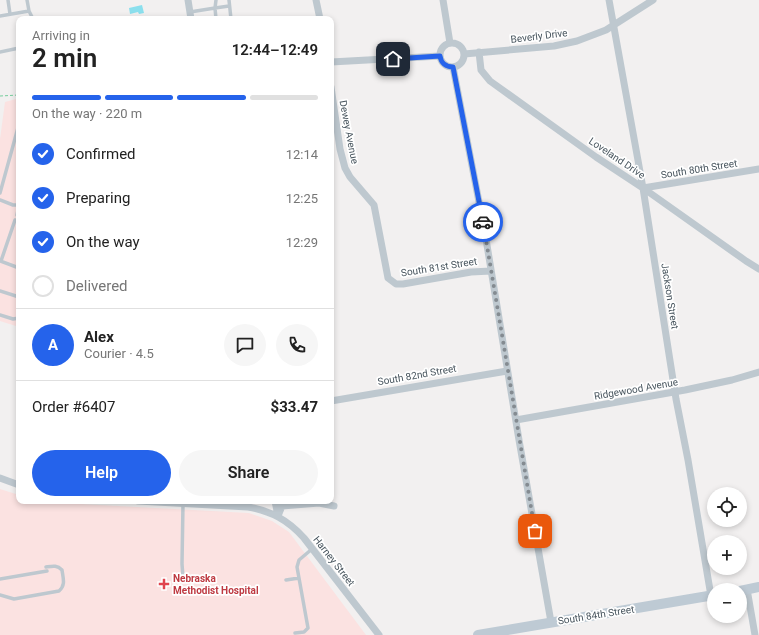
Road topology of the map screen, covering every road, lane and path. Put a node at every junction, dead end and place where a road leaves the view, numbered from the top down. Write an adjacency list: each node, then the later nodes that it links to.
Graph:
1 (8, 0): 13 (lane)
2 (188, 0): 16 (street)
3 (216, 0): 11 (lane)
4 (229, 0): 10 (lane)
5 (316, 0): 19 (street)
6 (443, 0): 21 (street)
7 (609, 0): 20 (street, Jackson Street)
8 (653, 0): 20 (street, Beverly Drive)
9 (28, 1): 12 (lane)
10 (229, 6): 11 (lane); 18 (lane)
11 (215, 8): 16 (lane); 17 (lane)
12 (29, 11): 13 (lane); 15 (lane)
13 (10, 14): 14 (lane)
14 (0, 16)
15 (32, 16)
16 (190, 16)
17 (216, 16)
18 (231, 16)
19 (319, 16)
20 (614, 25): 24 (street, Beverly Drive); 34 (street, Jackson Street)
21 (450, 43): 25 (street); 26 (street)
22 (16, 49): 23 (lane)
23 (0, 52)
24 (479, 52): 25 (street, Beverly Drive); 34 (street, Loveland Drive)
25 (464, 54): 28 (street)
26 (440, 56): 27 (street); 28 (street)
27 (334, 62)
28 (453, 67): 42 (street)
29 (16, 94): 30 (path)
30 (0, 96)
31 (334, 108): 43 (street, Dewey Avenue)
32 (16, 135): 35 (lane)
33 (759, 169): 34 (street, South 80th Street)
34 (643, 188): 41 (street, Loveland Drive); 50 (street, Jackson Street)
35 (0, 193)
36 (0, 200): 37 (lane)
37 (16, 204)
38 (15, 220): 39 (lane)
39 (0, 261): 40 (lane)
40 (16, 267)
41 (759, 269)
42 (491, 271): 43 (street, South 81st Street); 48 (street)
43 (391, 281)
44 (0, 291): 45 (lane)
45 (16, 296)
46 (0, 315): 47 (lane)
47 (16, 318)
48 (507, 371): 51 (street, South 82nd Street); 52 (street)
49 (759, 372): 50 (street, Ridgewood Avenue)
50 (676, 392): 52 (street, Ridgewood Avenue); 68 (street, Jackson Street)
51 (334, 400)
52 (516, 420): 74 (street)
53 (0, 478): 54 (street)
54 (16, 484)
55 (183, 504): 60 (street, Harney Street); 64 (lane)
56 (276, 504): 60 (street)
57 (307, 504): 60 (street)
58 (324, 504): 59 (street)
59 (334, 506)
60 (278, 516): 61 (street, Harney Street)
61 (312, 549): 65 (lane); 76 (street, Harney Street)
62 (46, 567): 71 (lane)
63 (47, 571): 66 (lane)
64 (182, 577)
65 (299, 578): 67 (lane); 75 (lane)
66 (0, 579)
67 (286, 580)
68 (710, 583)
69 (759, 587): 70 (main road)
70 (747, 589)
71 (0, 595)
72 (707, 596): 74 (main road, South 84th Street)
73 (747, 602): 78 (street)
74 (551, 622): 77 (main road, South 84th Street)
75 (295, 634)
76 (379, 635)
77 (478, 635)
78 (755, 635)

